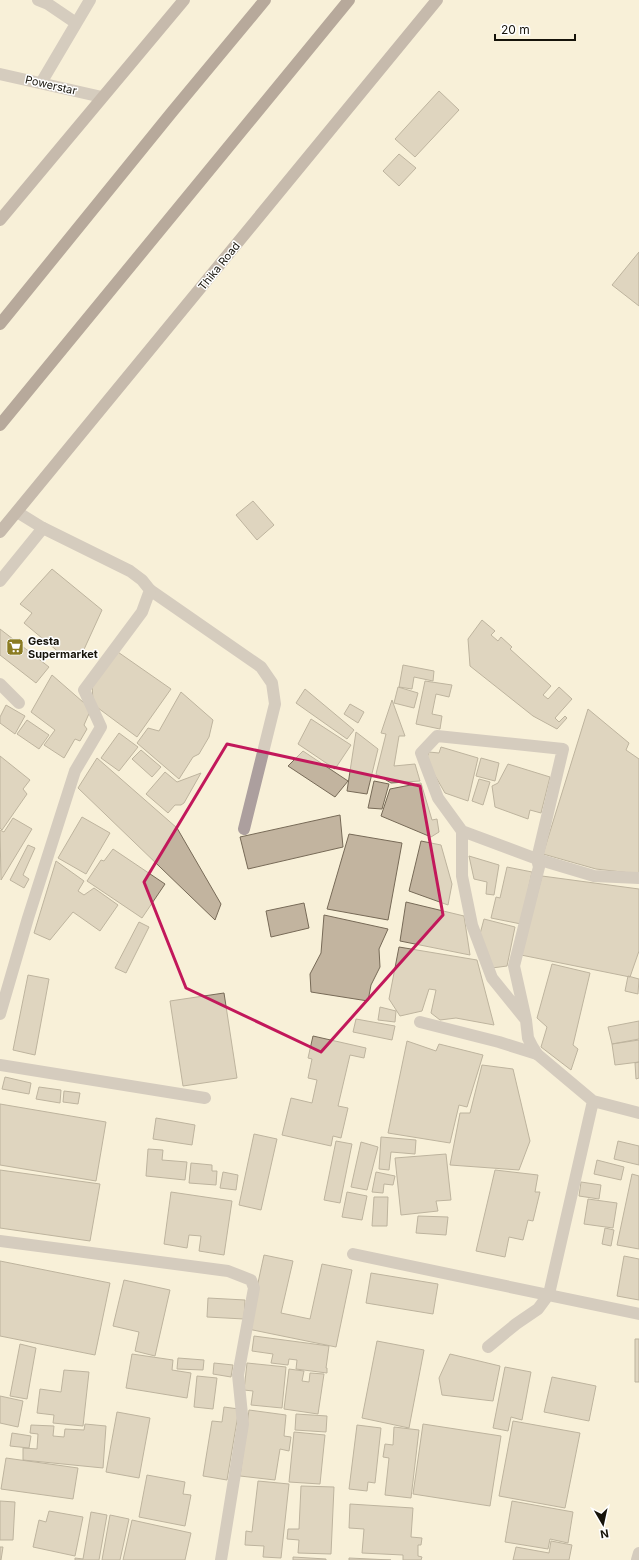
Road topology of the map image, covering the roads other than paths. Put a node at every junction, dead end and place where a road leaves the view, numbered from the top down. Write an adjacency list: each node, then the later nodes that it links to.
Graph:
1 (38, 0): 7 (street)
2 (90, 0): 7 (street)
3 (184, 0): 10 (main road)
4 (265, 0): 12 (highway)
5 (349, 0): 13 (highway)
6 (437, 0): 14 (main road, Thika Road)
7 (76, 23): 9 (street)
8 (0, 74): 9 (street, Powerstar)
9 (42, 83): 10 (street, Powerstar)
10 (102, 97): 11 (main road)
11 (0, 220)
12 (0, 324)
13 (0, 425)
14 (16, 512): 15 (street); 16 (main road, Thika Road)
15 (43, 528): 17 (street); 18 (street)
16 (0, 532)
17 (0, 581)
18 (150, 590): 21 (street); 25 (street)
19 (0, 684): 20 (street)
20 (19, 703)
21 (244, 829)
22 (462, 830): 23 (street); 23 (street); 26 (street)
23 (537, 859): 24 (street); 26 (street)
24 (639, 878)
25 (0, 1014)
26 (526, 1020): 28 (street)
27 (420, 1022): 28 (street)
28 (537, 1054): 31 (street)
29 (0, 1065): 30 (street)
30 (206, 1098)
31 (593, 1101): 32 (street); 35 (street)
32 (639, 1113)
33 (0, 1240): 39 (street)
34 (353, 1254): 35 (street)
35 (549, 1294): 36 (street); 37 (street)
36 (639, 1314)
37 (488, 1347)
38 (639, 1553): 40 (street)
39 (221, 1560)
40 (637, 1560)

